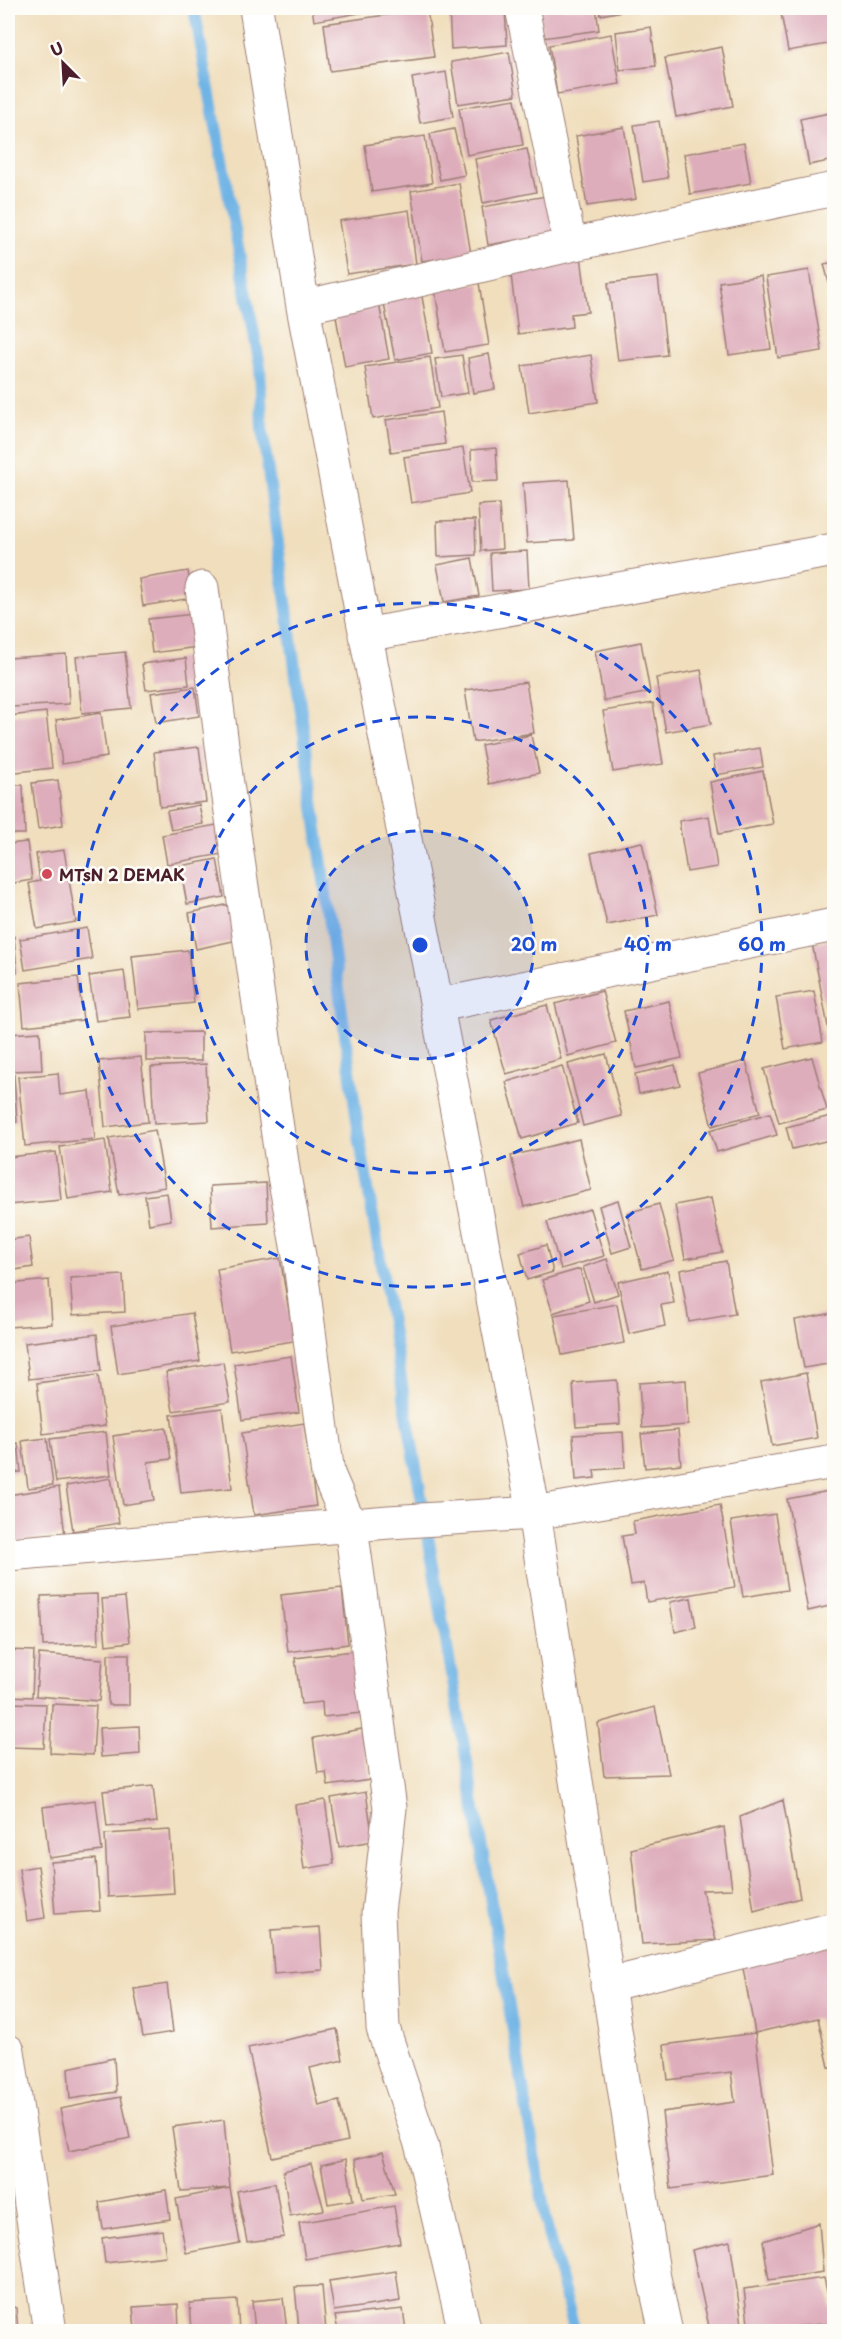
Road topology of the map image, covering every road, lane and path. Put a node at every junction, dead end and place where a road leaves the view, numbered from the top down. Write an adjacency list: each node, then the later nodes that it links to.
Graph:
1 (256, 8): 5 (street)
2 (522, 8): 4 (street)
3 (834, 189): 4 (street)
4 (570, 245): 5 (street)
5 (303, 307): 8 (street)
6 (834, 550): 8 (street)
7 (202, 588): 13 (street)
8 (365, 635): 10 (street)
9 (834, 925): 10 (street)
10 (439, 1005): 12 (street)
11 (834, 1462): 12 (street)
12 (534, 1513): 13 (street); 16 (street)
13 (351, 1527): 14 (street); 19 (street)
14 (8, 1554)
15 (834, 1929): 16 (street)
16 (607, 1985): 20 (street)
17 (8, 2051): 18 (street)
18 (50, 2331)
19 (465, 2331)
20 (666, 2331)

